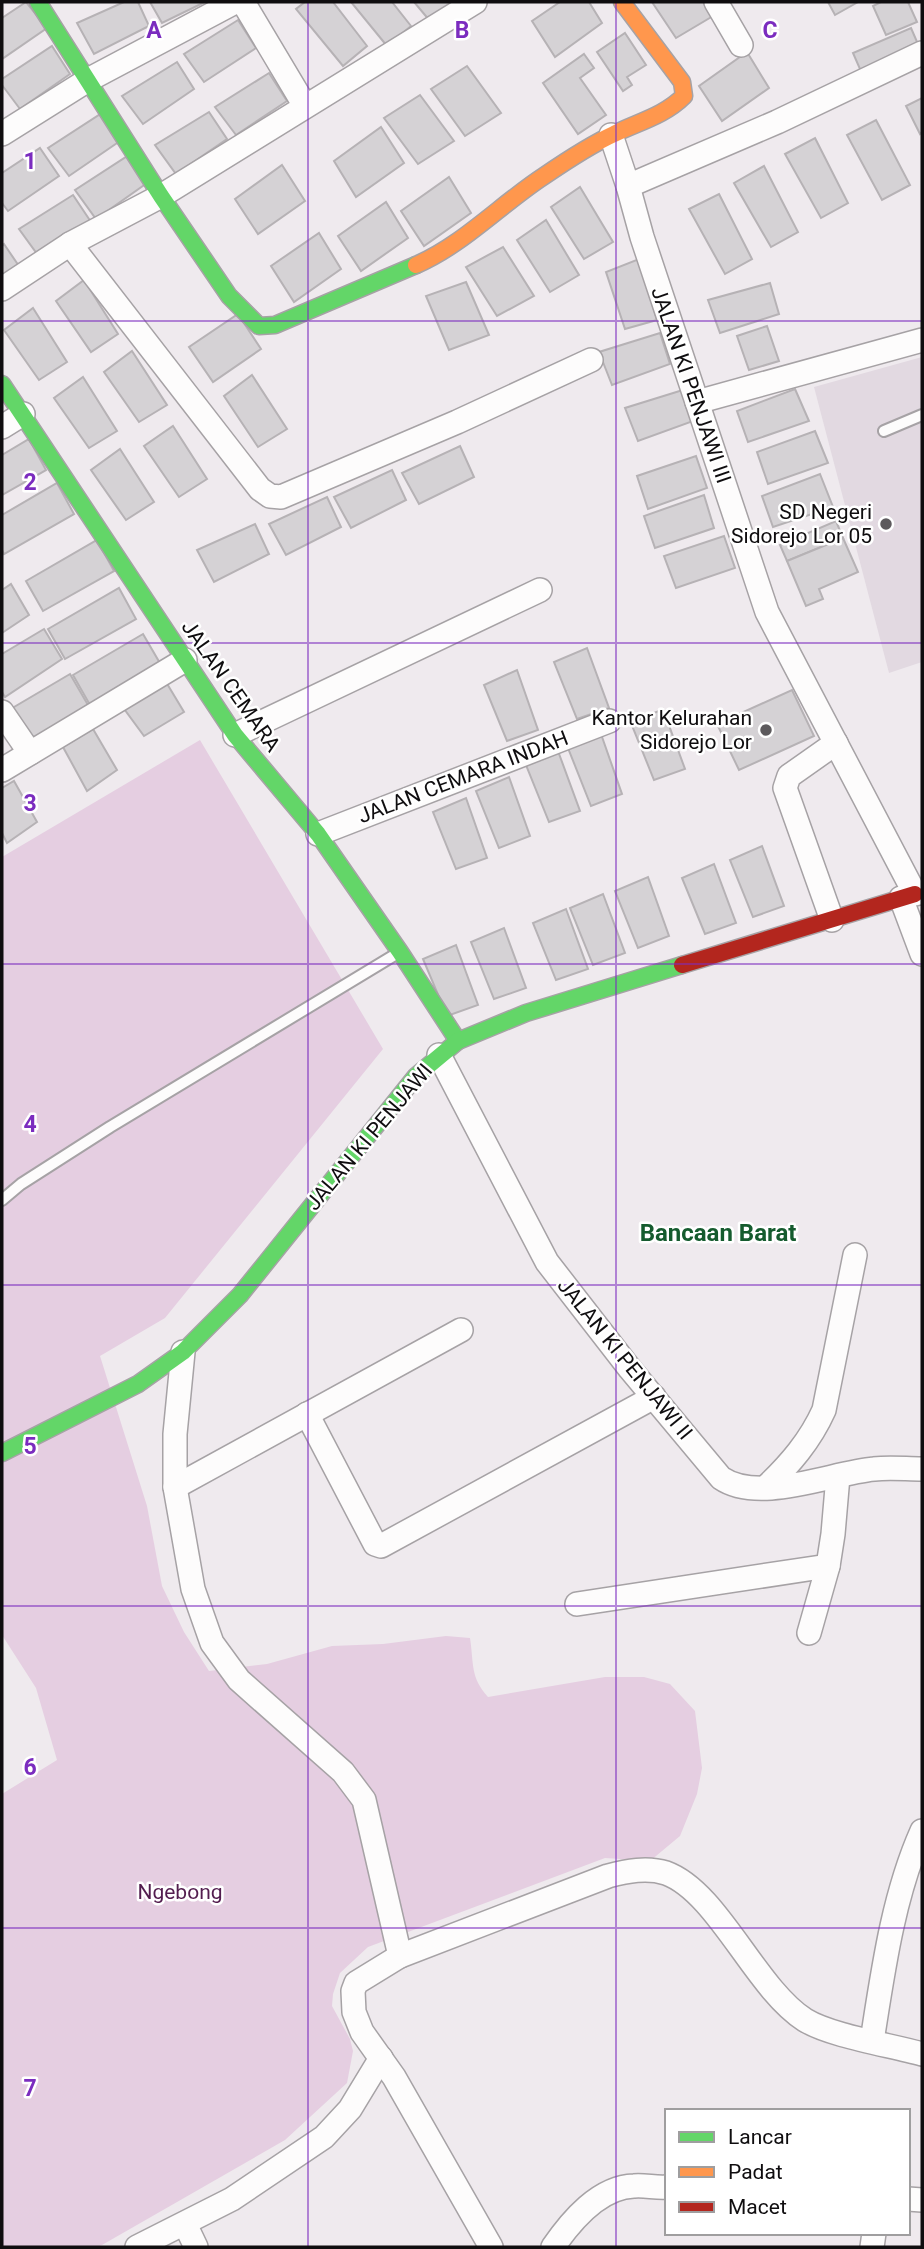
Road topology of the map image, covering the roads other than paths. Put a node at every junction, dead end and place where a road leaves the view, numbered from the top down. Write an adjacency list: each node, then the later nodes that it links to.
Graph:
1 (38, 2): 9 (street)
2 (235, 2): 9 (street)
3 (243, 2): 10 (street)
4 (622, 2): 12 (street)
5 (716, 2): 7 (street)
6 (472, 4): 10 (street)
7 (741, 45)
8 (922, 53): 13 (street)
9 (88, 80): 11 (street); 14 (street)
10 (305, 106): 14 (street)
11 (2, 134)
12 (611, 135): 13 (street, JALAN KI PENJAWI III); 14 (street)
13 (628, 186): 20 (street, JALAN KI PENJAWI III)
14 (161, 196): 15 (street)
15 (70, 244): 16 (street); 18 (street)
16 (2, 289)
17 (922, 340): 20 (street)
18 (591, 360)
19 (2, 384): 21 (street, JALAN CEMARA)
20 (697, 402): 30 (street, JALAN KI PENJAWI III)
21 (23, 414): 23 (street); 26 (street, JALAN CEMARA)
22 (922, 415): 24 (lane)
23 (2, 427)
24 (884, 431)
25 (540, 590): 29 (street)
26 (185, 660): 29 (street, JALAN CEMARA); 31 (street)
27 (2, 712): 31 (street)
28 (609, 721): 33 (street, JALAN CEMARA INDAH)
29 (235, 735): 33 (street, JALAN CEMARA)
30 (835, 743): 34 (street, JALAN KI PENJAWI III); 35 (street)
31 (30, 753): 32 (street)
32 (2, 770)
33 (318, 834): 36 (street, JALAN CEMARA)
34 (913, 895): 35 (street, JALAN KI PENJAWI); 37 (street, JALAN KI PENJAWI III)
35 (832, 920): 38 (street, JALAN KI PENJAWI)
36 (400, 952): 38 (street, JALAN CEMARA); 40 (lane)
37 (922, 954)
38 (458, 1041): 39 (street, JALAN KI PENJAWI)
39 (439, 1055): 43 (street, JALAN KI PENJAWI); 44 (street, JALAN KI PENJAWI II)
40 (2, 1200)
41 (855, 1255): 50 (street)
42 (461, 1330): 45 (street)
43 (183, 1352): 46 (street, JALAN KI PENJAWI); 49 (street)
44 (654, 1397): 45 (street); 50 (street, JALAN KI PENJAWI II)
45 (307, 1415): 49 (street)
46 (2, 1453)
47 (922, 1469): 48 (street, JALAN KI PENJAWI II)
48 (838, 1476): 50 (street, JALAN KI PENJAWI II); 51 (street)
49 (175, 1487): 55 (street)
50 (766, 1487)
51 (828, 1566): 52 (street); 53 (street)
52 (577, 1604)
53 (809, 1633)
54 (922, 1831): 56 (street)
55 (400, 1956): 56 (street); 58 (street)
56 (872, 2041): 57 (street)
57 (922, 2054)
58 (381, 2058): 60 (street); 63 (street)
59 (665, 2187): 64 (street)
60 (185, 2224): 61 (street); 62 (street)
61 (138, 2247)
62 (196, 2247)
63 (491, 2247)
64 (553, 2247)

